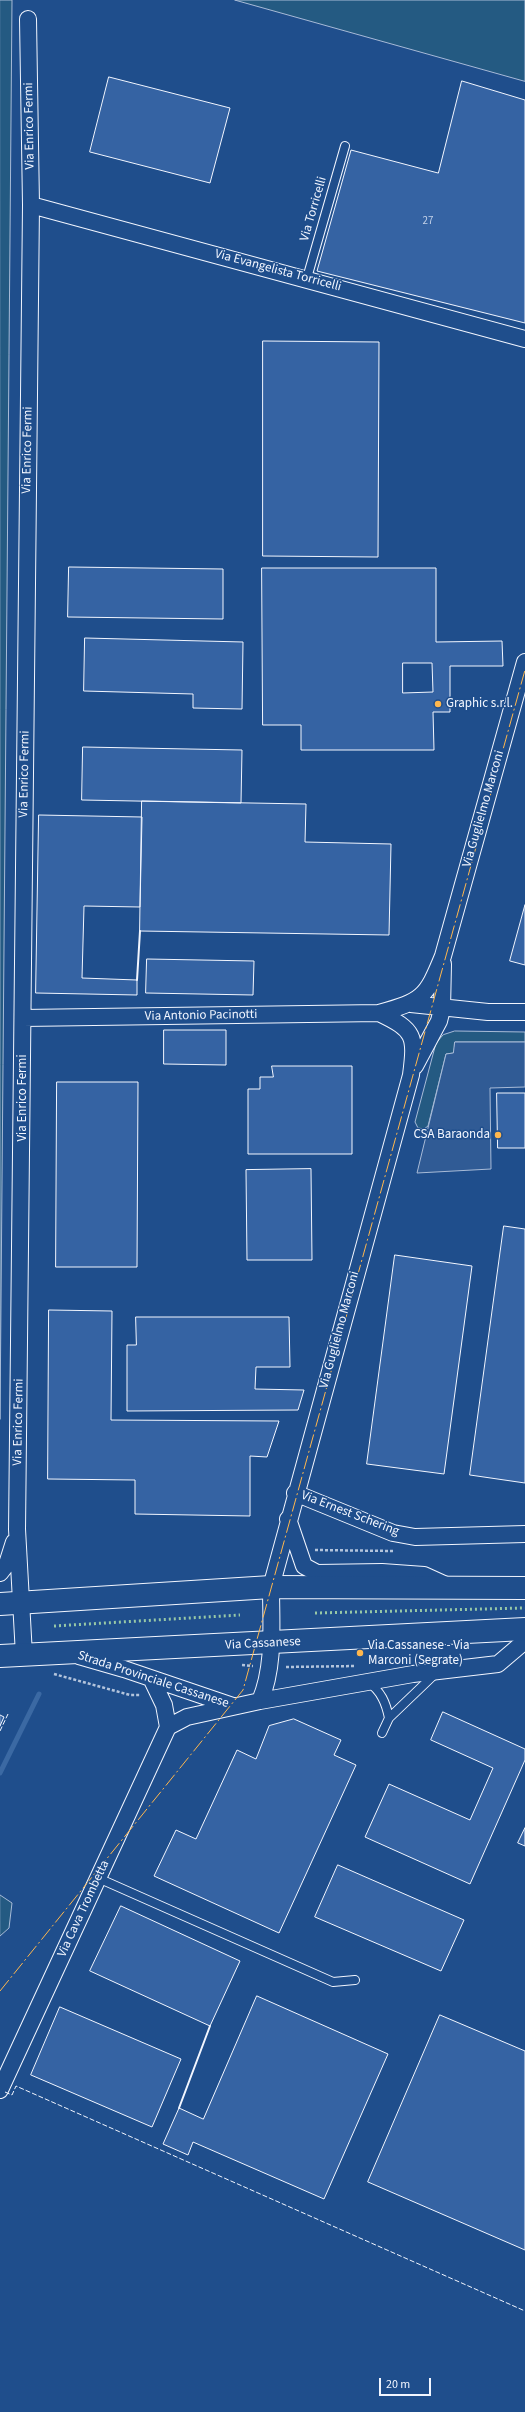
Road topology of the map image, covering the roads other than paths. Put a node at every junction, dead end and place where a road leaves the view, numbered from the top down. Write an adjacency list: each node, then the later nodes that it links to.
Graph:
1 (28, 19): 3 (street, Via Enrico Fermi)
2 (345, 146): 4 (lane, Via Torricelli)
3 (31, 205): 4 (street, Via Evangelista Torricelli); 12 (street, Via Enrico Fermi)
4 (307, 278): 5 (street, Via Evangelista Torricelli)
5 (525, 339)
6 (525, 662): 7 (street, Via Guglielmo Marconi)
7 (443, 956): 8 (street, Via Guglielmo Marconi); 9 (street, Via Guglielmo Marconi)
8 (411, 1004): 9 (street); 11 (street, Via Guglielmo Marconi)
9 (442, 1009): 10 (street); 13 (street, Via Guglielmo Marconi)
10 (525, 1012)
11 (379, 1013): 12 (street, Via Antonio Pacinotti); 13 (street, Via Guglielmo Marconi)
12 (23, 1018): 16 (street, Via Enrico Fermi)
13 (411, 1074): 14 (street, Via Guglielmo Marconi)
14 (295, 1493): 15 (street, Via Guglielmo Marconi); 17 (street, Via Ernest Schering)
15 (288, 1519): 19 (street, Via Guglielmo Marconi); 20 (street)
16 (17, 1528): 18 (street, Via Enrico Fermi); 22 (street, Via Enrico Fermi)
17 (525, 1534)
18 (0, 1573)
19 (270, 1587): 20 (main road); 22 (main road); 25 (street)
20 (451, 1587): 21 (main road)
21 (525, 1588)
22 (11, 1603): 27 (street, Via Enrico Fermi)
23 (525, 1629): 25 (main road, Via Cassanese)
24 (525, 1641): 29 (street, Strada Provinciale Cassanese)
25 (271, 1644): 26 (main road, Via Cassanese); 32 (street)
26 (69, 1654): 27 (main road, Via Cassanese); 30 (street, Strada Provinciale Cassanese)
27 (24, 1655): 28 (main road, Via Cassanese)
28 (0, 1656)
29 (438, 1671): 31 (street, Strada Provinciale Cassanese); 34 (lane)
30 (152, 1680): 33 (street, Strada Provinciale Cassanese); 35 (street)
31 (368, 1682): 32 (street, Strada Provinciale Cassanese); 34 (lane)
32 (260, 1701): 33 (street, Strada Provinciale Cassanese)
33 (235, 1707): 35 (street)
34 (389, 1718): 36 (lane)
35 (168, 1727): 37 (street, Via Cava Trombetta)
36 (382, 1733)
37 (98, 1878): 38 (lane); 39 (street, Via Cava Trombetta)
38 (355, 1980)
39 (0, 2090)

